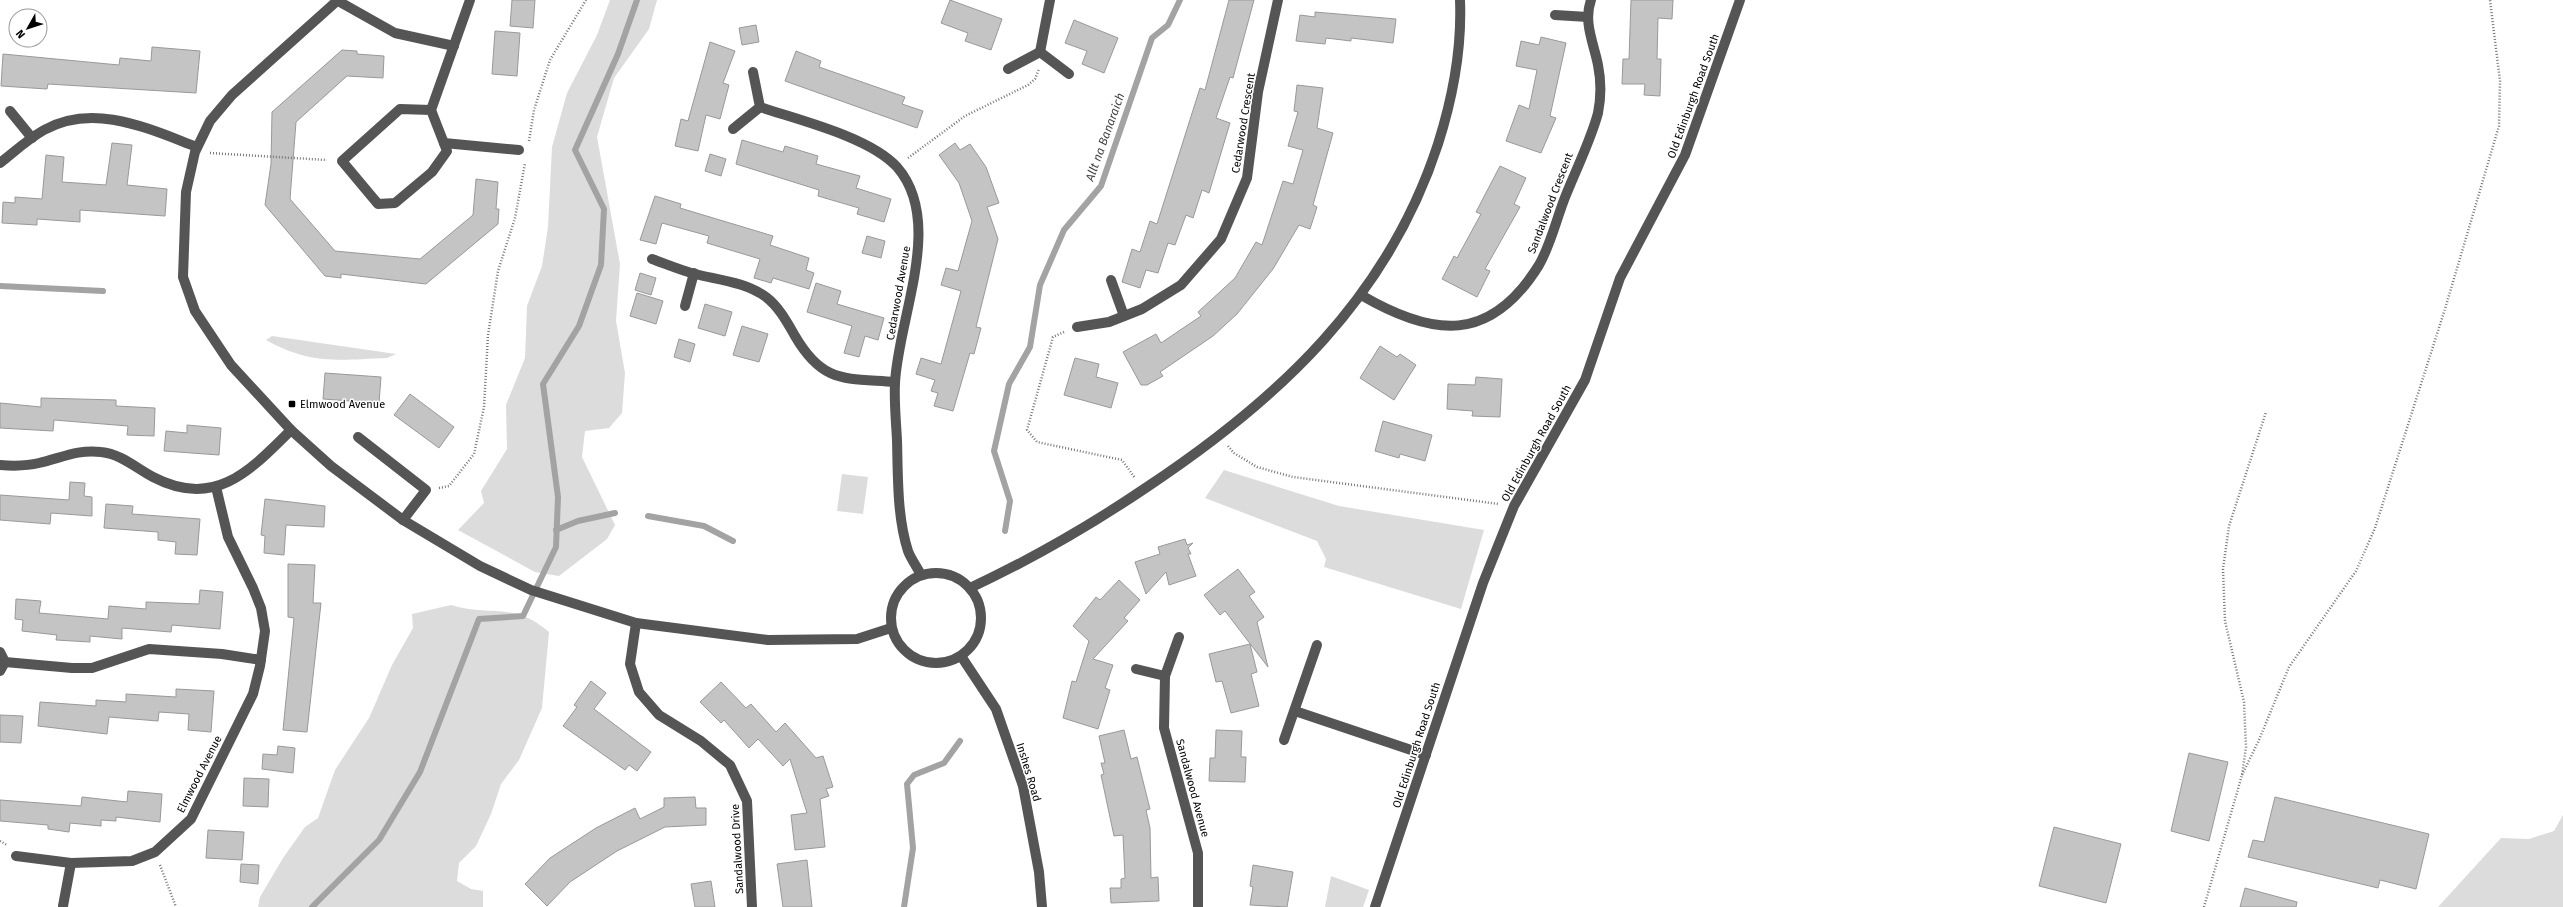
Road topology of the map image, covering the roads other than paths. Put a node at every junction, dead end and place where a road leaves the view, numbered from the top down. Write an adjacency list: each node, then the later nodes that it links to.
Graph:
1 (338, 0): 10 (street); 21 (street)
2 (470, 0): 10 (street)
3 (1050, 0): 11 (street)
4 (1278, 0): 29 (street, Cedarwood Crescent)
5 (1460, 0): 27 (street)
6 (1591, 0): 9 (street, Sandalwood Crescent)
7 (1740, 0): 51 (street, Old Edinburgh Road South)
8 (1554, 15): 9 (street)
9 (1588, 17): 27 (street, Sandalwood Crescent)
10 (454, 46): 17 (street)
11 (1043, 55): 12 (street); 14 (street)
12 (1008, 69)
13 (753, 72): 15 (street)
14 (1069, 74)
15 (760, 107): 18 (street); 31 (street, Cedarwood Avenue)
16 (10, 110): 19 (street)
17 (431, 110): 20 (street); 20 (street)
18 (733, 129)
19 (32, 138): 21 (street); 23 (street)
20 (444, 143): 22 (street)
21 (196, 149): 32 (street)
22 (524, 152)
23 (0, 163)
24 (652, 259): 25 (street)
25 (694, 274): 28 (street); 31 (street)
26 (1111, 280): 29 (street)
27 (1361, 295): 38 (street)
28 (685, 306)
29 (1124, 316): 30 (street, Cedarwood Crescent)
30 (1077, 327)
31 (895, 382): 37 (street, Cedarwood Avenue)
32 (291, 430): 35 (street); 36 (street)
33 (358, 437): 36 (street)
34 (0, 465): 35 (street)
35 (216, 487): 45 (street, Elmwood Avenue)
36 (403, 520): 39 (street)
37 (921, 575): 38 (street); 40 (street)
38 (970, 588): 44 (street)
39 (636, 623): 40 (street); 55 (street, Sandalwood Drive)
40 (891, 628): 44 (street)
41 (1179, 637): 48 (street, Sandalwood Avenue)
42 (1317, 645): 49 (street)
43 (0, 652): 46 (street)
44 (961, 656): 56 (street, Inshes Road)
45 (261, 660): 46 (street); 53 (street, Elmwood Avenue)
46 (2, 667)
47 (1136, 669): 48 (street)
48 (1165, 676): 57 (street, Sandalwood Avenue)
49 (1295, 711): 50 (street); 51 (street)
50 (1284, 740)
51 (1426, 755): 58 (street, Old Edinburgh Road South)
52 (16, 856): 53 (street, Elmwood Avenue)
53 (71, 862): 54 (street)
54 (63, 906)
55 (752, 907)
56 (1042, 907)
57 (1198, 907)
58 (1375, 907)

